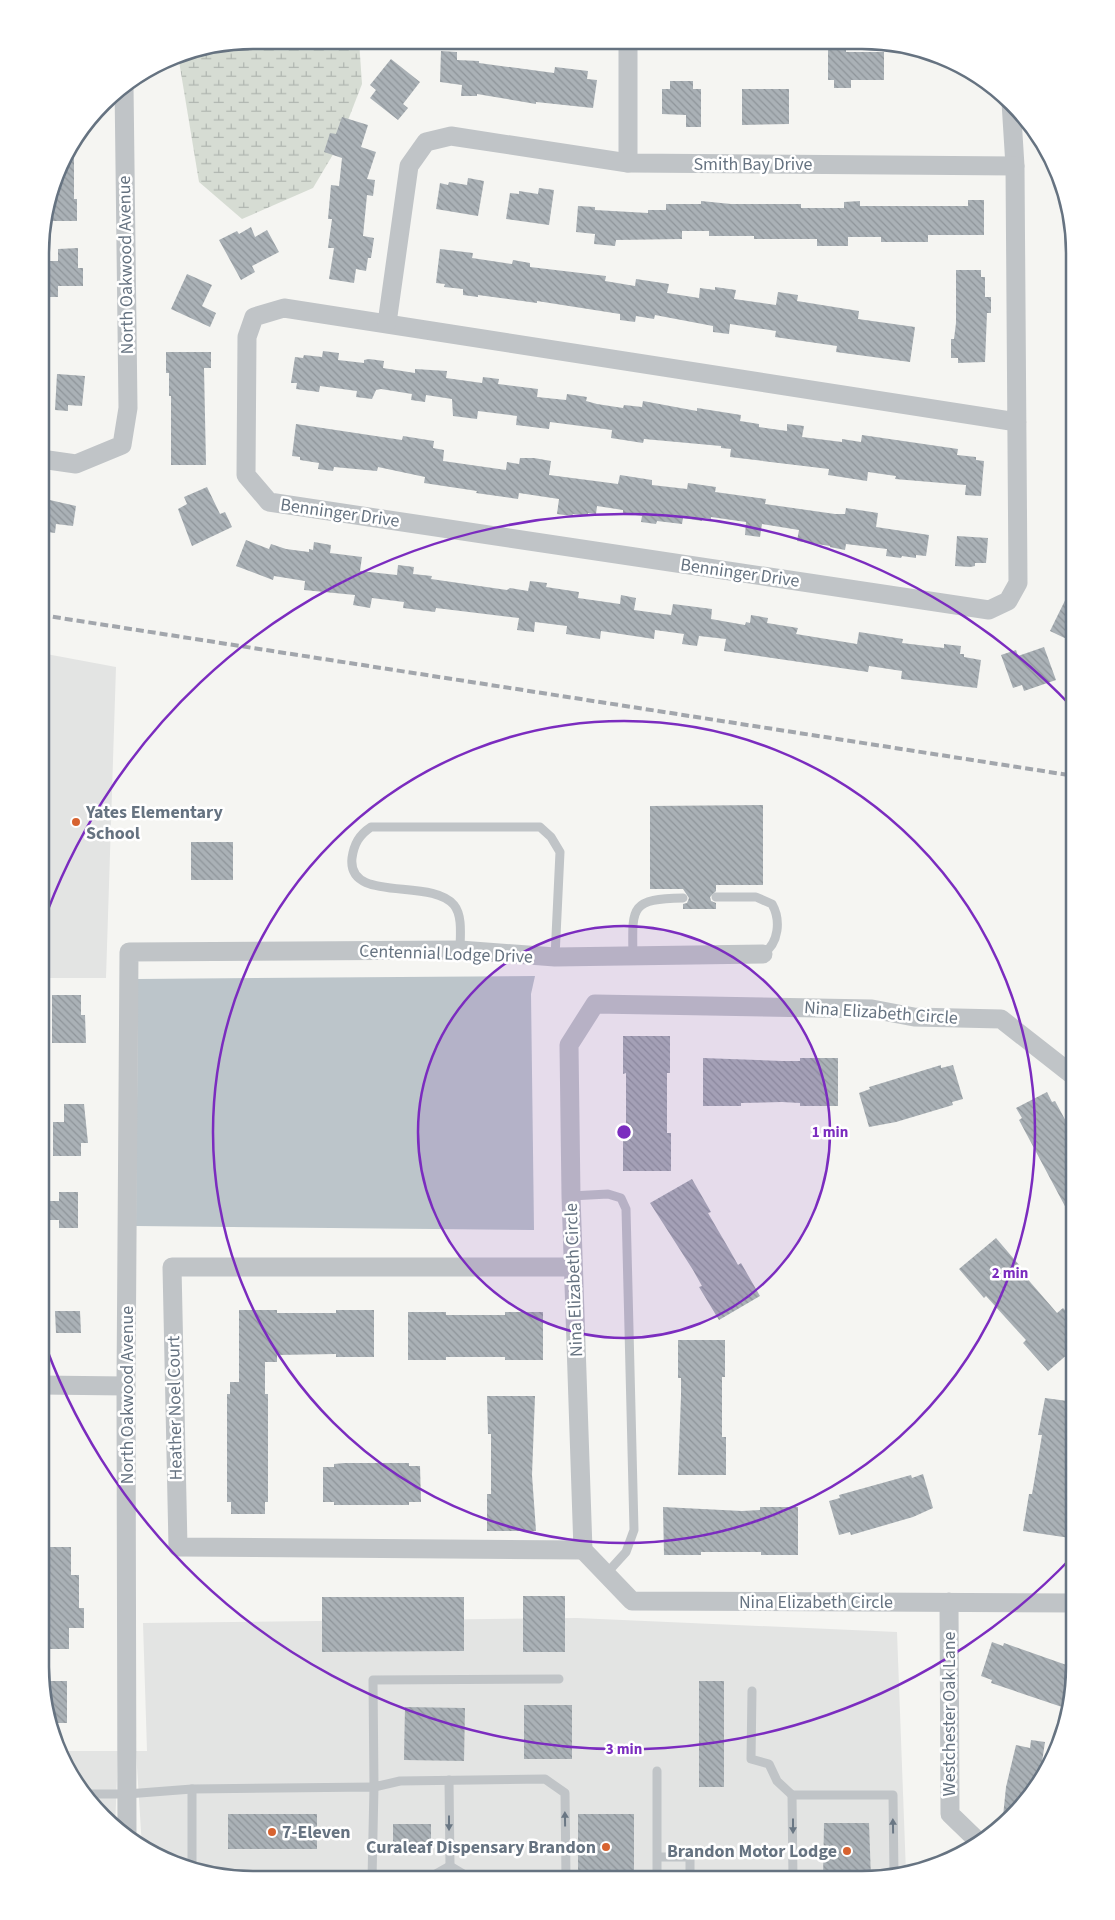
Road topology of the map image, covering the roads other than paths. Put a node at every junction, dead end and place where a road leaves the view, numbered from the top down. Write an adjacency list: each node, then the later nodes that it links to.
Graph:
1 (628, 49): 4 (street)
2 (124, 94): 8 (street, North Oakwood Avenue)
3 (1011, 112): 5 (street)
4 (628, 163): 5 (street, Smith Bay Drive); 6 (street, Smith Bay Drive)
5 (1015, 166): 7 (street)
6 (387, 323): 7 (street, Benninger Drive); 7 (street, Benninger Drive)
7 (1017, 422)
8 (49, 460)
9 (683, 898): 14 (lane)
10 (716, 898): 13 (lane)
11 (460, 950): 12 (street, Centennial Lodge Drive); 15 (street, Centennial Lodge Drive); 15 (lane)
12 (129, 952): 20 (street, North Oakwood Avenue)
13 (763, 954): 14 (street, Centennial Lodge Drive)
14 (633, 956): 15 (street, Centennial Lodge Drive)
15 (555, 957)
16 (1066, 1069): 17 (street, Nina Elizabeth Circle)
17 (571, 1196): 18 (street, Nina Elizabeth Circle); 22 (lane)
18 (574, 1267): 21 (street, Nina Elizabeth Circle); 21 (street, Heather Noel Court)
19 (49, 1385): 20 (street)
20 (126, 1386): 32 (street, North Oakwood Avenue)
21 (583, 1550): 22 (street, Nina Elizabeth Circle)
22 (606, 1574): 23 (street, Nina Elizabeth Circle)
23 (949, 1602): 24 (street, Nina Elizabeth Circle); 35 (street, Westchester Oak Lane)
24 (1066, 1603)
25 (558, 1680): 29 (lane)
26 (752, 1691): 33 (lane)
27 (658, 1771): 36 (lane)
28 (449, 1780): 29 (lane); 38 (lane, one-way to 38); 43 (lane, one-way to 28)
29 (374, 1786): 30 (lane); 40 (lane)
30 (192, 1789): 32 (lane); 37 (lane)
31 (93, 1794): 32 (lane)
32 (127, 1794): 34 (street, North Oakwood Avenue)
33 (792, 1795): 39 (lane, one-way to 33); 46 (lane, one-way to 46)
34 (127, 1828)
35 (975, 1838)
36 (658, 1857): 44 (lane); 45 (lane)
37 (192, 1862)
38 (450, 1866): 41 (lane); 42 (lane)
39 (894, 1869)
40 (372, 1871)
41 (442, 1871)
42 (458, 1871)
43 (566, 1871)
44 (657, 1871)
45 (690, 1871)
46 (793, 1871)

